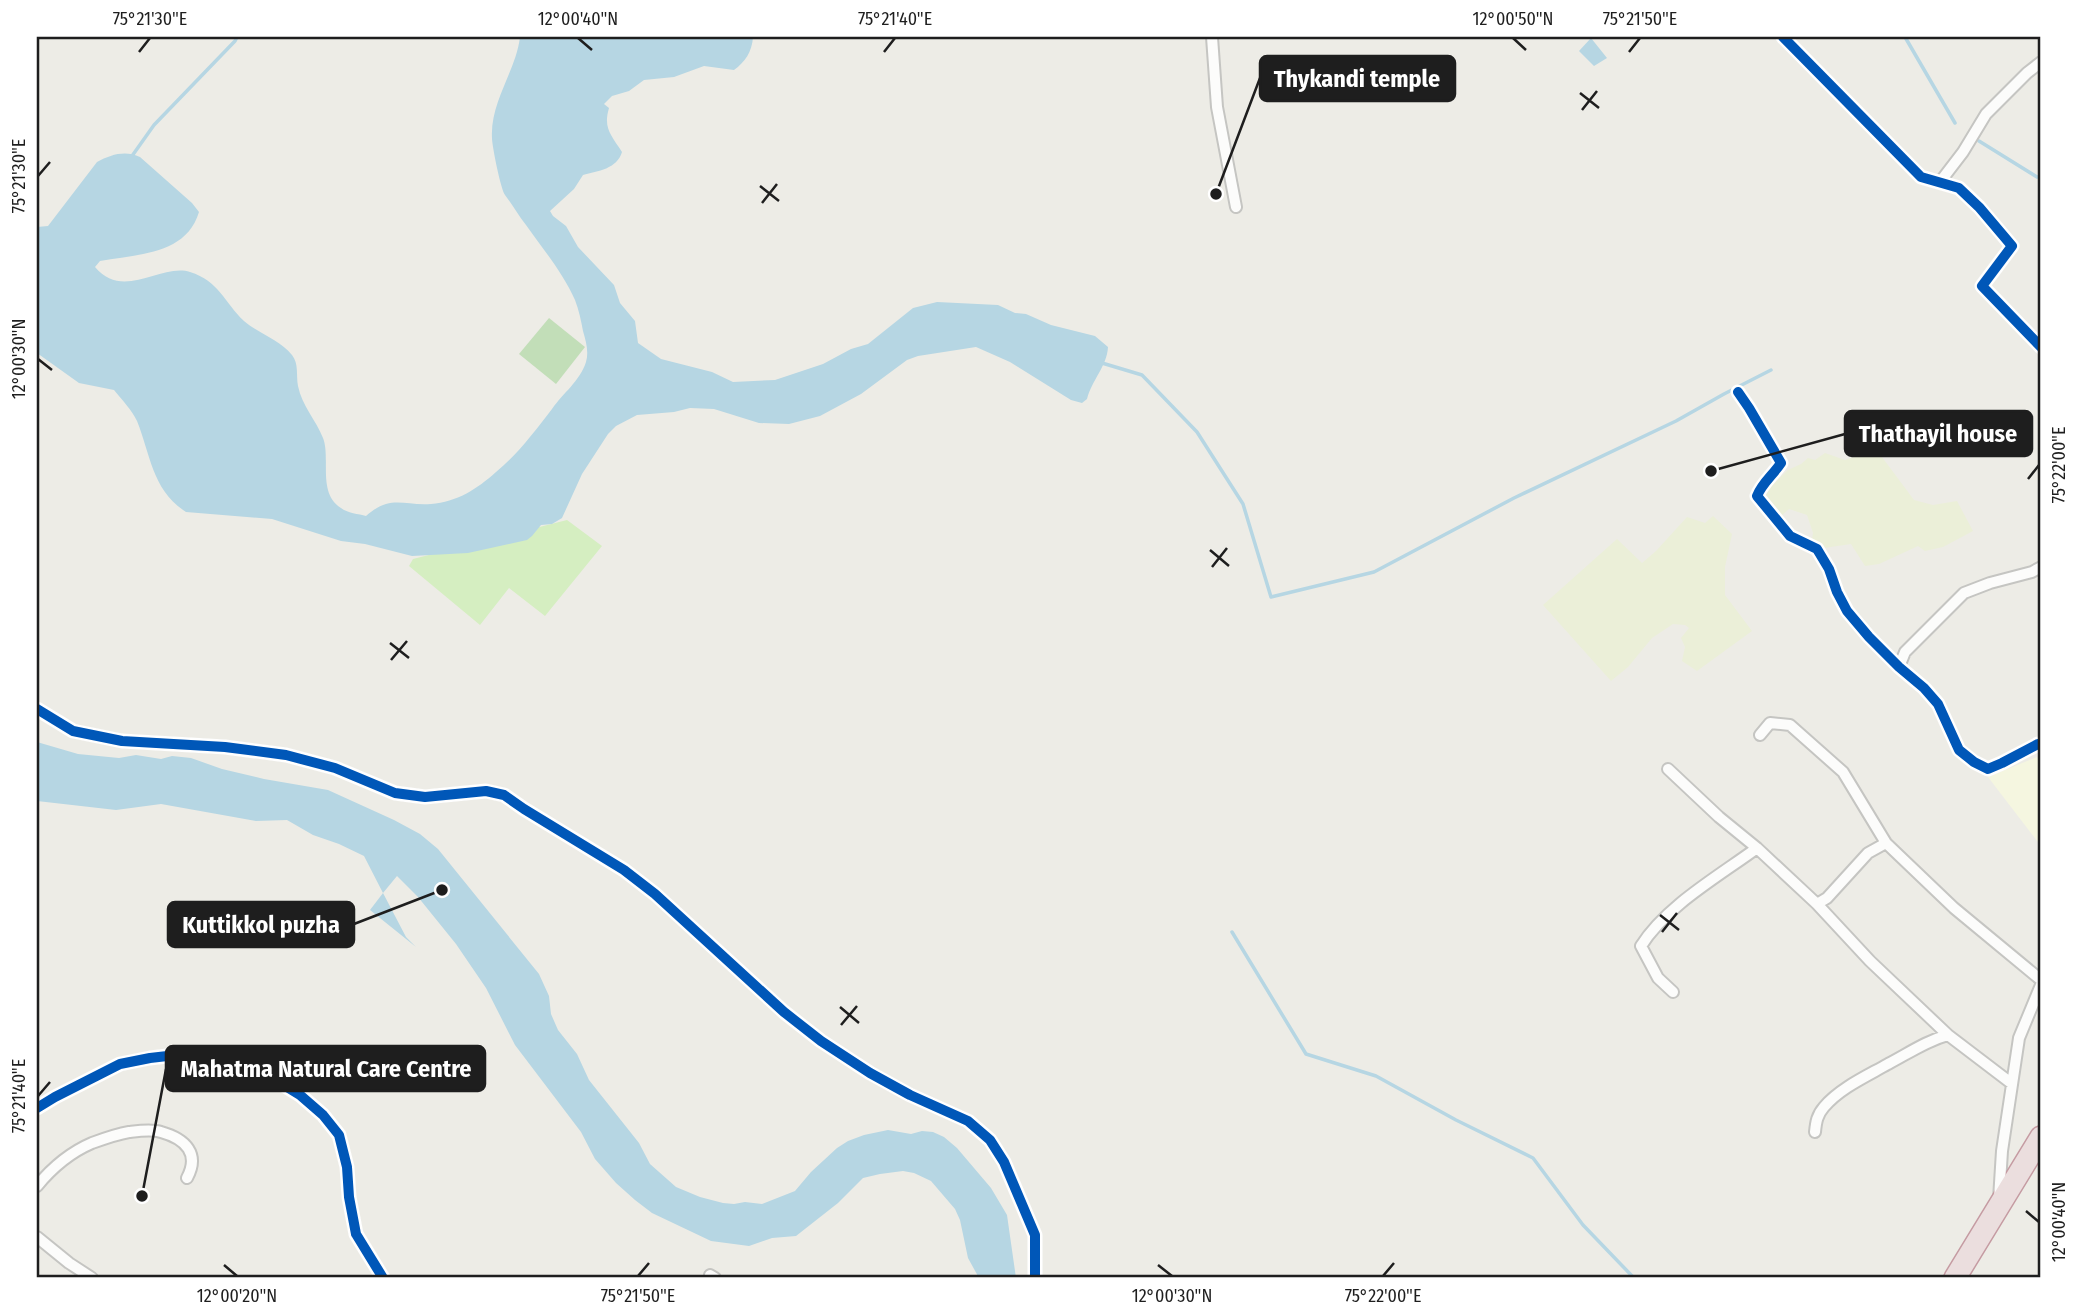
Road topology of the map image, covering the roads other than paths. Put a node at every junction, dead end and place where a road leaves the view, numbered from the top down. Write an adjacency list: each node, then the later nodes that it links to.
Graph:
1 (1212, 37): 5 (street)
2 (1783, 37): 4 (street)
3 (2041, 62): 4 (street)
4 (1940, 182): 6 (street)
5 (1237, 207)
6 (2041, 347)
7 (1738, 392): 9 (street)
8 (2041, 567): 9 (street)
9 (1899, 667): 12 (street)
10 (37, 709): 31 (street)
11 (1760, 735): 14 (street)
12 (2040, 745)
13 (1668, 769): 15 (street)
14 (1886, 843): 16 (street); 17 (street)
15 (1757, 848): 16 (street); 19 (street)
16 (1816, 904): 20 (street)
17 (2041, 980)
18 (2041, 985): 21 (street)
19 (1673, 992)
20 (1948, 1035): 21 (street); 23 (street)
21 (2011, 1083): 27 (street)
22 (37, 1108): 30 (street)
23 (1815, 1132)
24 (2041, 1137): 27 (highway)
25 (187, 1178): 26 (street)
26 (37, 1186)
27 (1999, 1205): 32 (highway)
28 (37, 1237): 29 (street)
29 (92, 1278)
30 (383, 1278)
31 (1035, 1278)
32 (1955, 1278)

